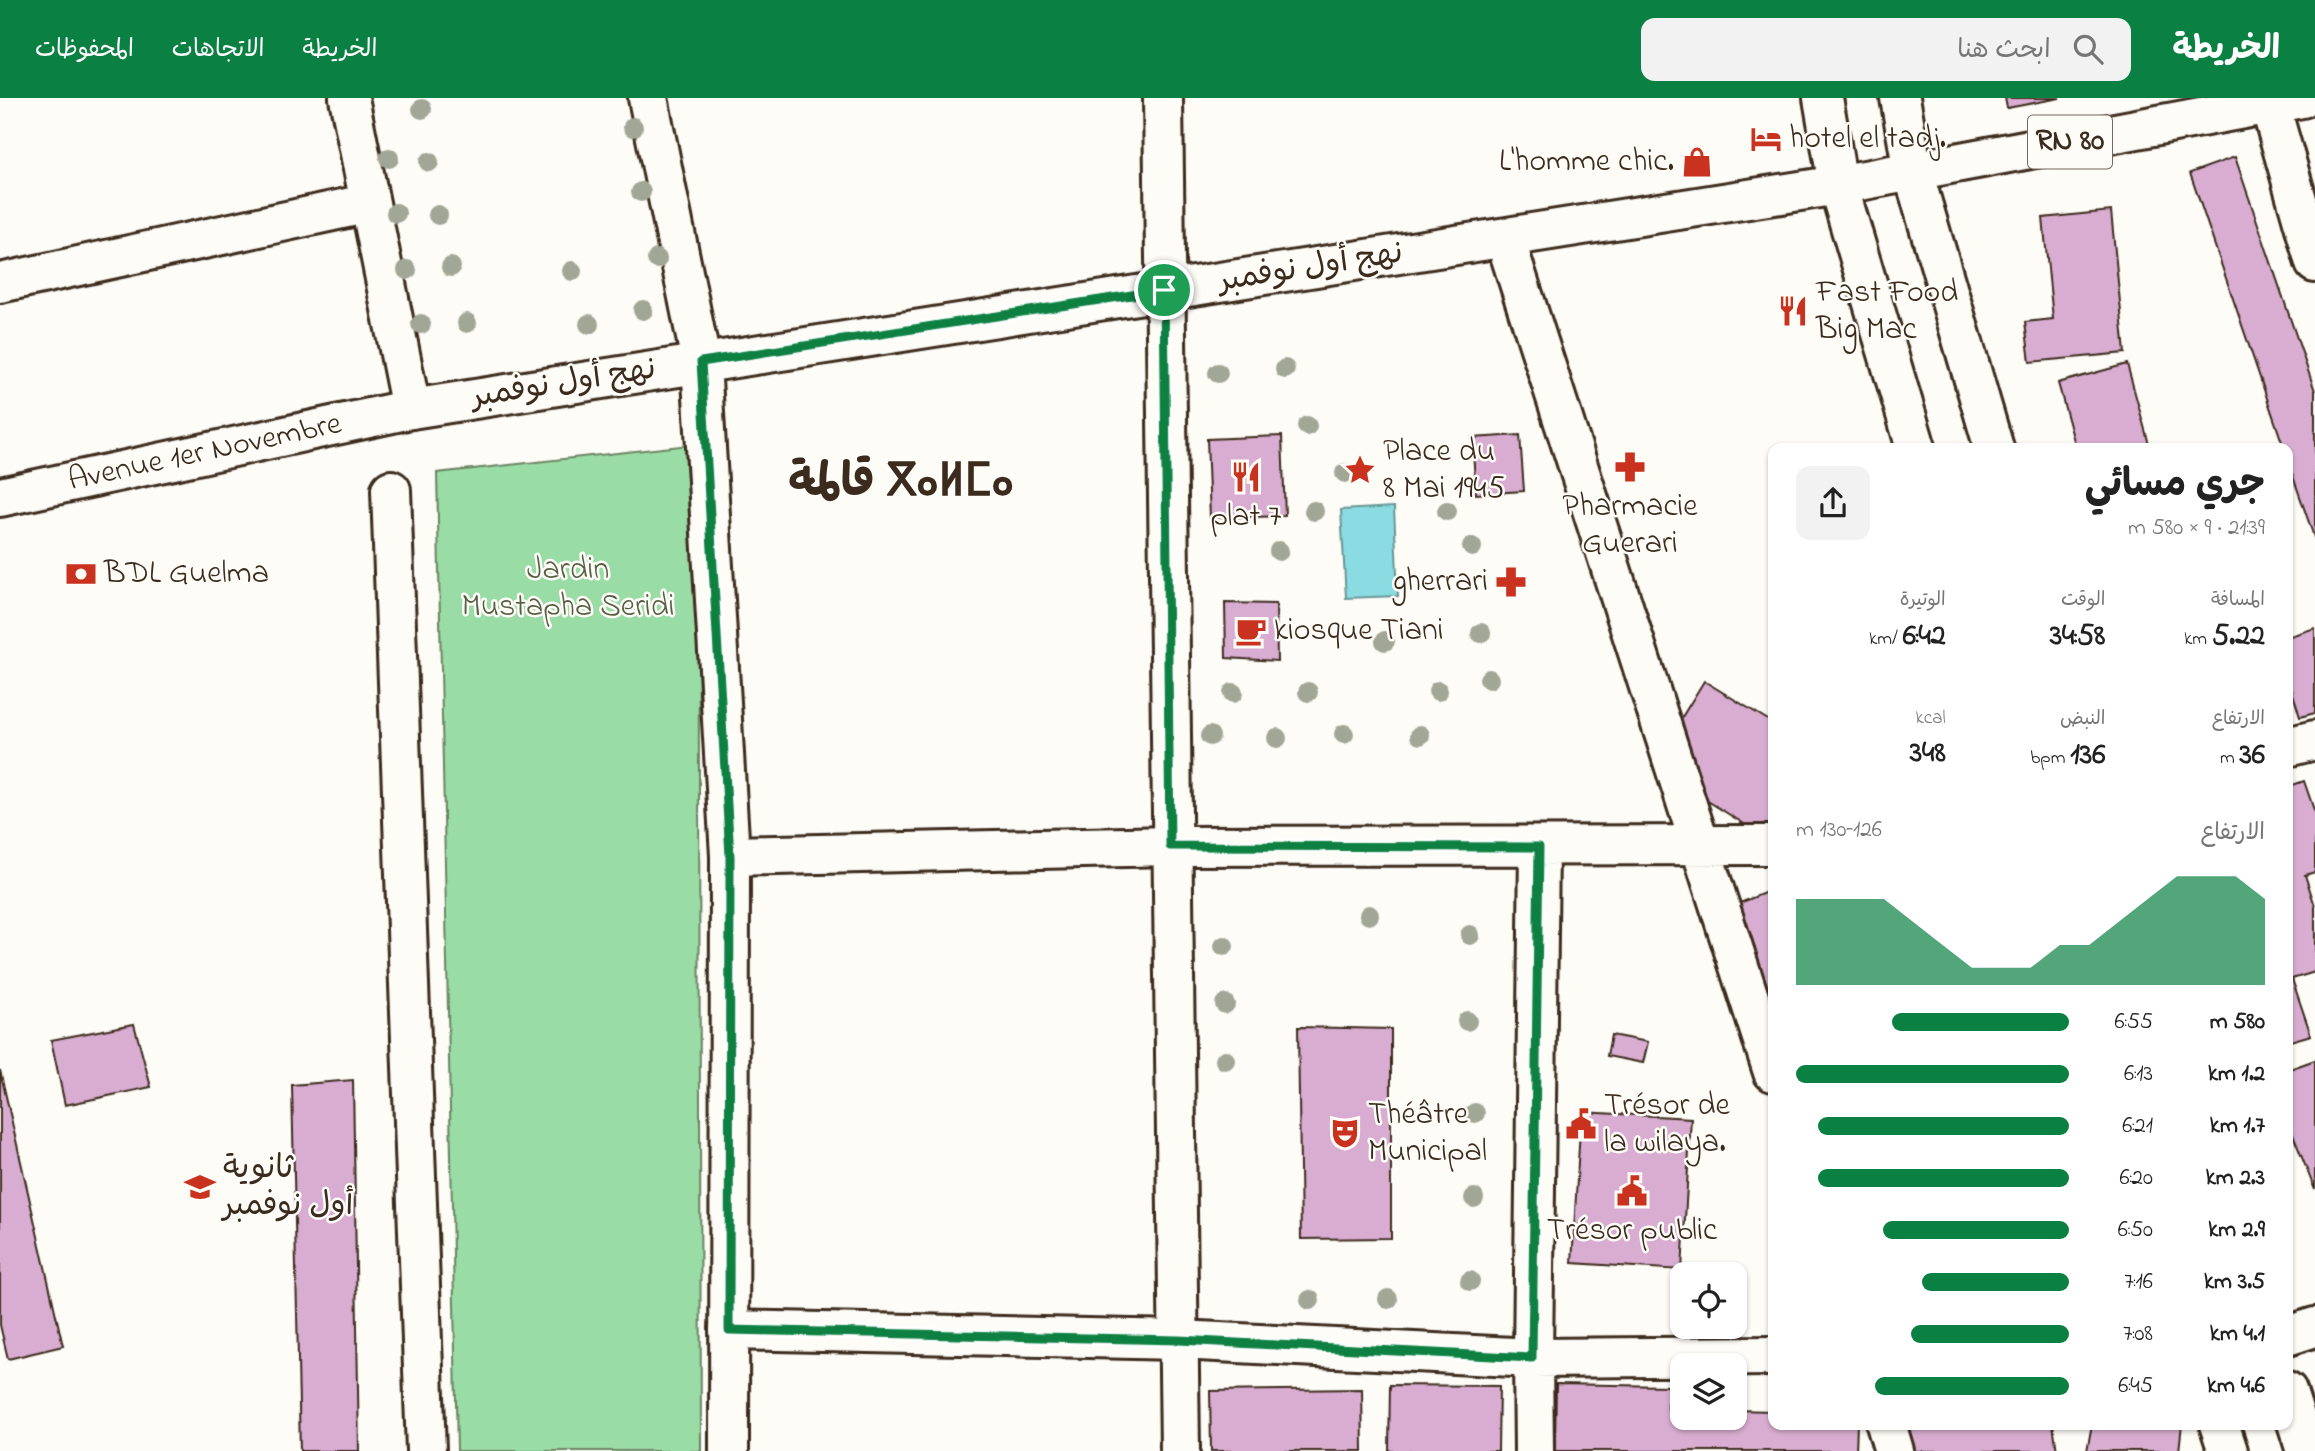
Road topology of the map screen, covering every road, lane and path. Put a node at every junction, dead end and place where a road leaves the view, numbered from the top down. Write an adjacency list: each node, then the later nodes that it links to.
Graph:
1 (349, 98): 9 (street)
2 (648, 98): 14 (street)
3 (1163, 98): 13 (street)
4 (1823, 98): 8 (street)
5 (1900, 98): 7 (street)
6 (2279, 100): 7 (street, RN 80); 11 (street)
7 (1913, 173): 8 (street, RN 80); 17 (street)
8 (1838, 185): 10 (street, نهج أول نوفمبر); 16 (street)
9 (370, 203): 12 (street); 15 (street)
10 (1505, 239): 13 (street, نهج أول نوفمبر); 22 (street)
11 (2315, 263)
12 (0, 283)
13 (1164, 290): 14 (street, نهج أول نوفمبر); 24 (street)
14 (701, 362): 15 (street, نهج أول نوفمبر); 26 (street)
15 (411, 409): 19 (street, Avenue 1er Novembre)
16 (1915, 443)
17 (1993, 443)
18 (391, 491): 37 (street)
19 (0, 497)
20 (2315, 740): 21 (street)
21 (2293, 746)
22 (1700, 845): 23 (street); 25 (street); 27 (street)
23 (1768, 845)
24 (1170, 846): 25 (street); 26 (street); 31 (street)
25 (1539, 847): 33 (street)
26 (730, 856): 29 (street)
27 (1768, 1056)
28 (2315, 1327): 30 (street)
29 (729, 1330): 31 (street); 38 (street)
30 (2293, 1334)
31 (1179, 1340): 33 (street); 39 (street)
32 (1768, 1356): 33 (street)
33 (1532, 1358): 40 (street)
34 (2293, 1410): 43 (street)
35 (1887, 1430): 41 (street)
36 (2221, 1430): 42 (street)
37 (426, 1451)
38 (729, 1451)
39 (1180, 1451)
40 (1534, 1451)
41 (1894, 1451)
42 (2228, 1451)
43 (2306, 1451)

